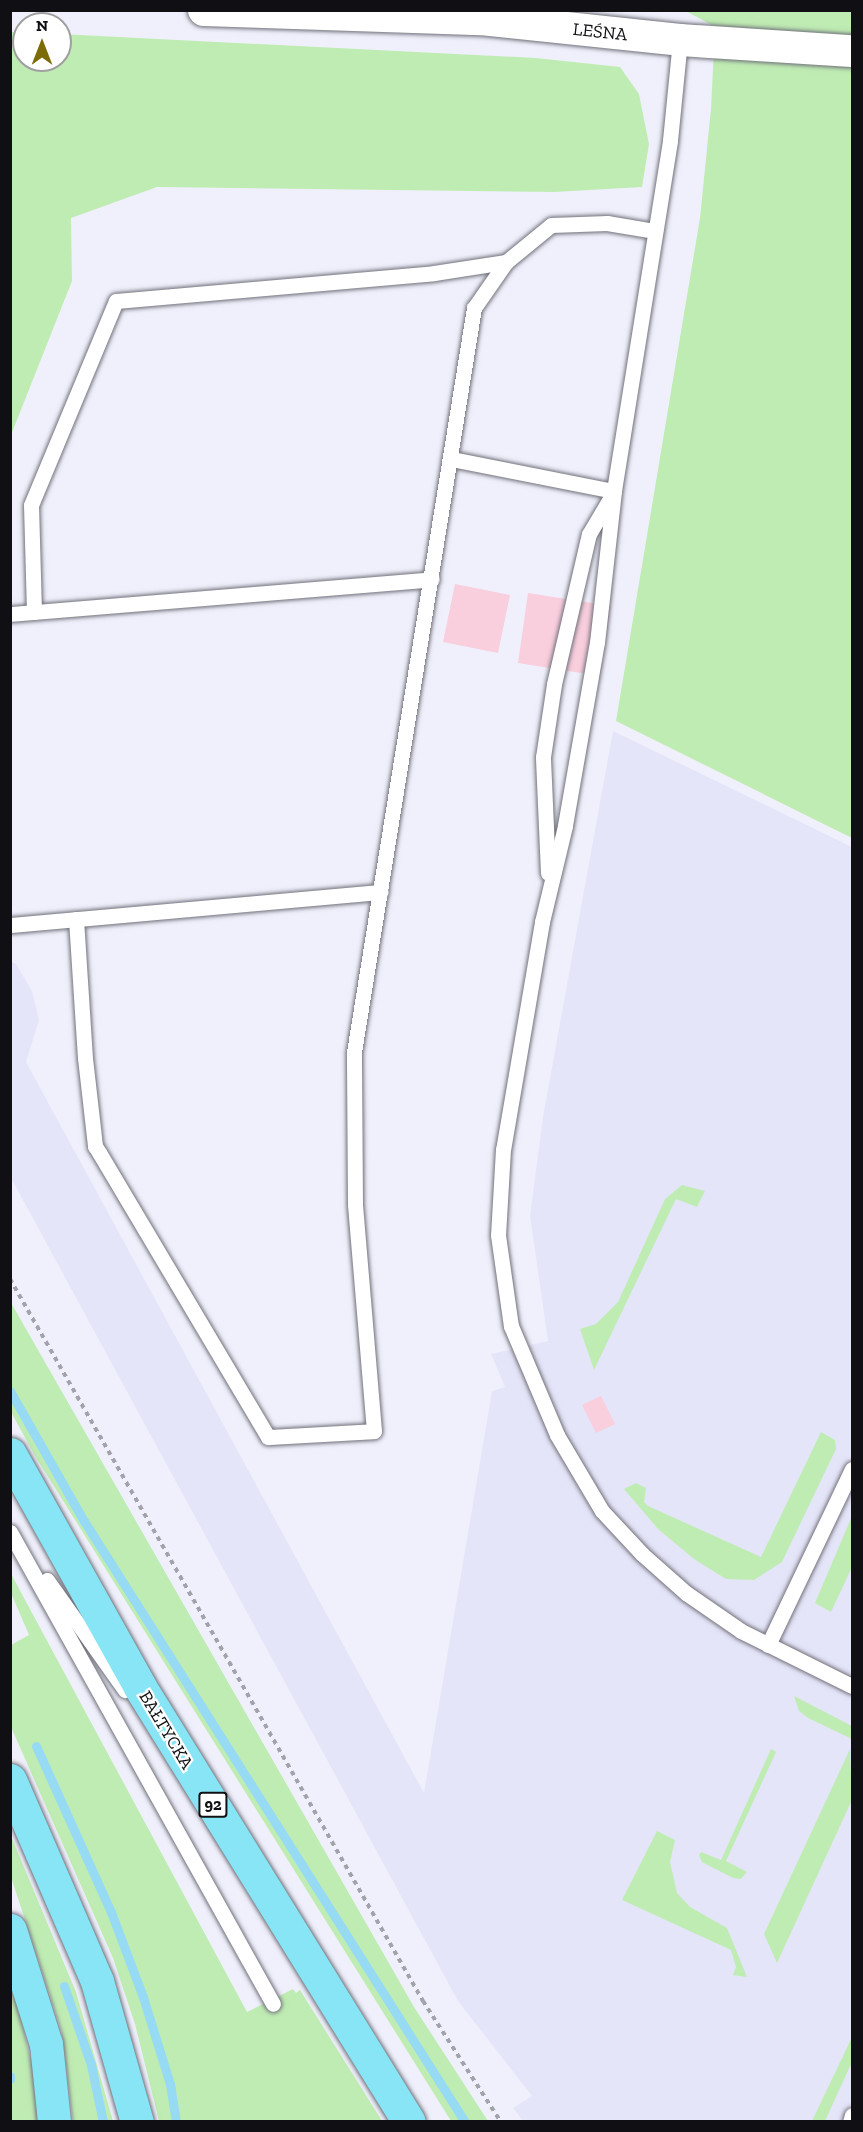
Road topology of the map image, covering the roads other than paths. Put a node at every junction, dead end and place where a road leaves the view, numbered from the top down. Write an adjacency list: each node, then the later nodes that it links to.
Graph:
1 (204, 10): 2 (street, LEŚNA)
2 (680, 40): 3 (street, LEŚNA); 4 (lane)
3 (852, 51)
4 (655, 231): 5 (lane); 7 (lane)
5 (506, 262): 6 (lane); 9 (lane)
6 (452, 459): 7 (lane); 8 (lane)
7 (614, 492): 11 (lane); 11 (lane)
8 (432, 579): 9 (lane); 12 (lane)
9 (34, 612): 10 (lane)
10 (10, 614)
11 (548, 888): 19 (lane)
12 (381, 892): 13 (lane); 13 (lane)
13 (76, 919): 14 (lane)
14 (10, 925)
15 (10, 1454): 22 (main road, BAŁTYCKA / 92)
16 (852, 1470): 19 (lane)
17 (10, 1521): 22 (lane)
18 (10, 1532): 24 (lane)
19 (768, 1644): 20 (lane)
20 (852, 1686)
21 (10, 1780): 27 (main road)
22 (246, 1858): 28 (main road, BAŁTYCKA / 92)
23 (10, 1930): 26 (main road)
24 (273, 2004)
25 (852, 2115): 29 (lane)
26 (54, 2121)
27 (137, 2121)
28 (409, 2121)
29 (850, 2121)

